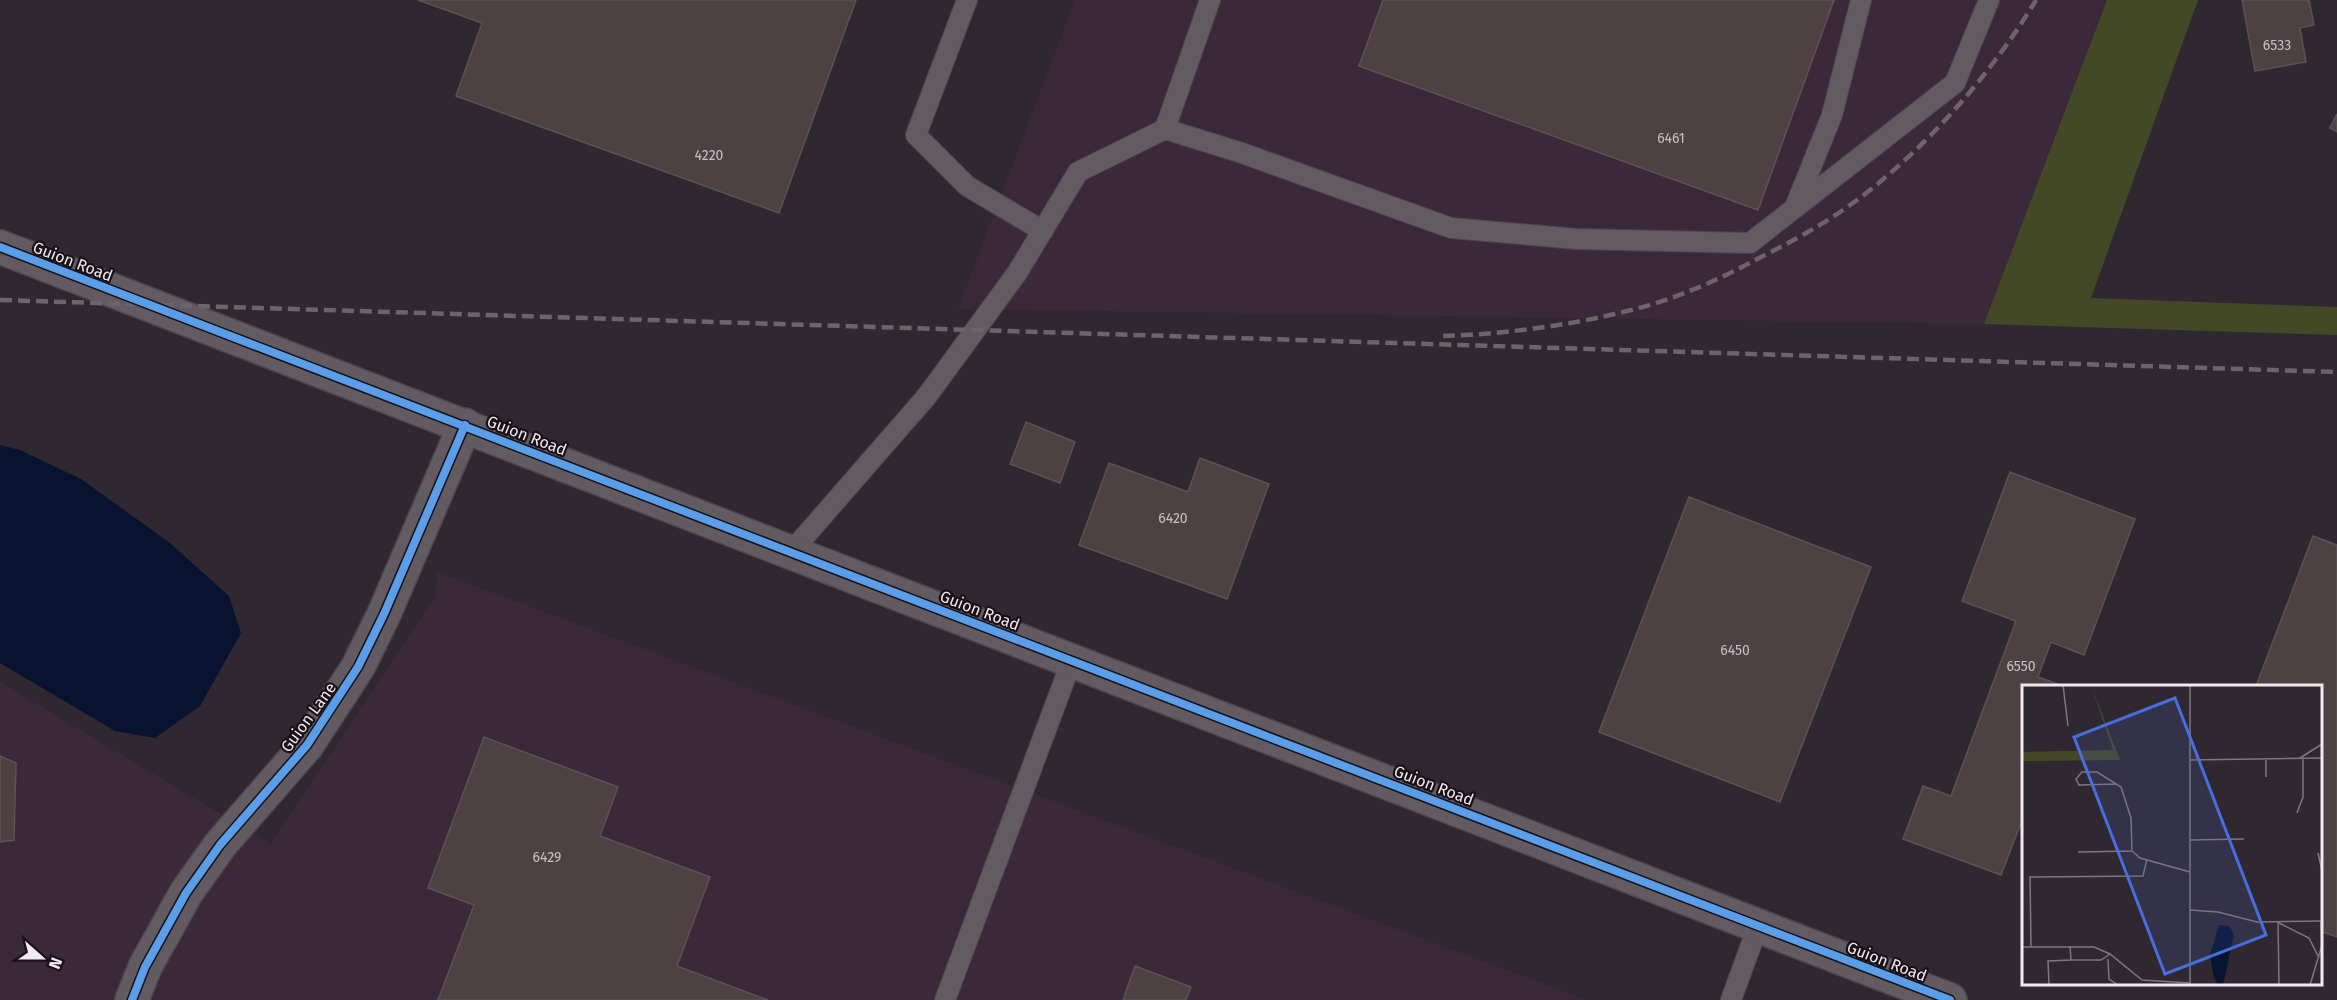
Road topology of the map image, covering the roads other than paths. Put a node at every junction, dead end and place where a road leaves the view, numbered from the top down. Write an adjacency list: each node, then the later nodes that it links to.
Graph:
1 (967, 0): 7 (lane)
2 (1210, 0): 5 (lane)
3 (1861, 0): 6 (lane)
4 (1989, 0): 6 (lane)
5 (1165, 129): 6 (lane); 7 (lane)
6 (1795, 207)
7 (1043, 231): 10 (lane)
8 (0, 247): 9 (street, Guion Road)
9 (465, 425): 10 (street, Guion Road); 13 (street, Guion Lane)
10 (792, 551): 11 (street, Guion Road)
11 (1072, 660): 12 (street, Guion Road); 14 (lane)
12 (1758, 926): 15 (lane); 16 (street, Guion Road)
13 (132, 1000)
14 (945, 1000)
15 (1731, 1000)
16 (1950, 1000)

